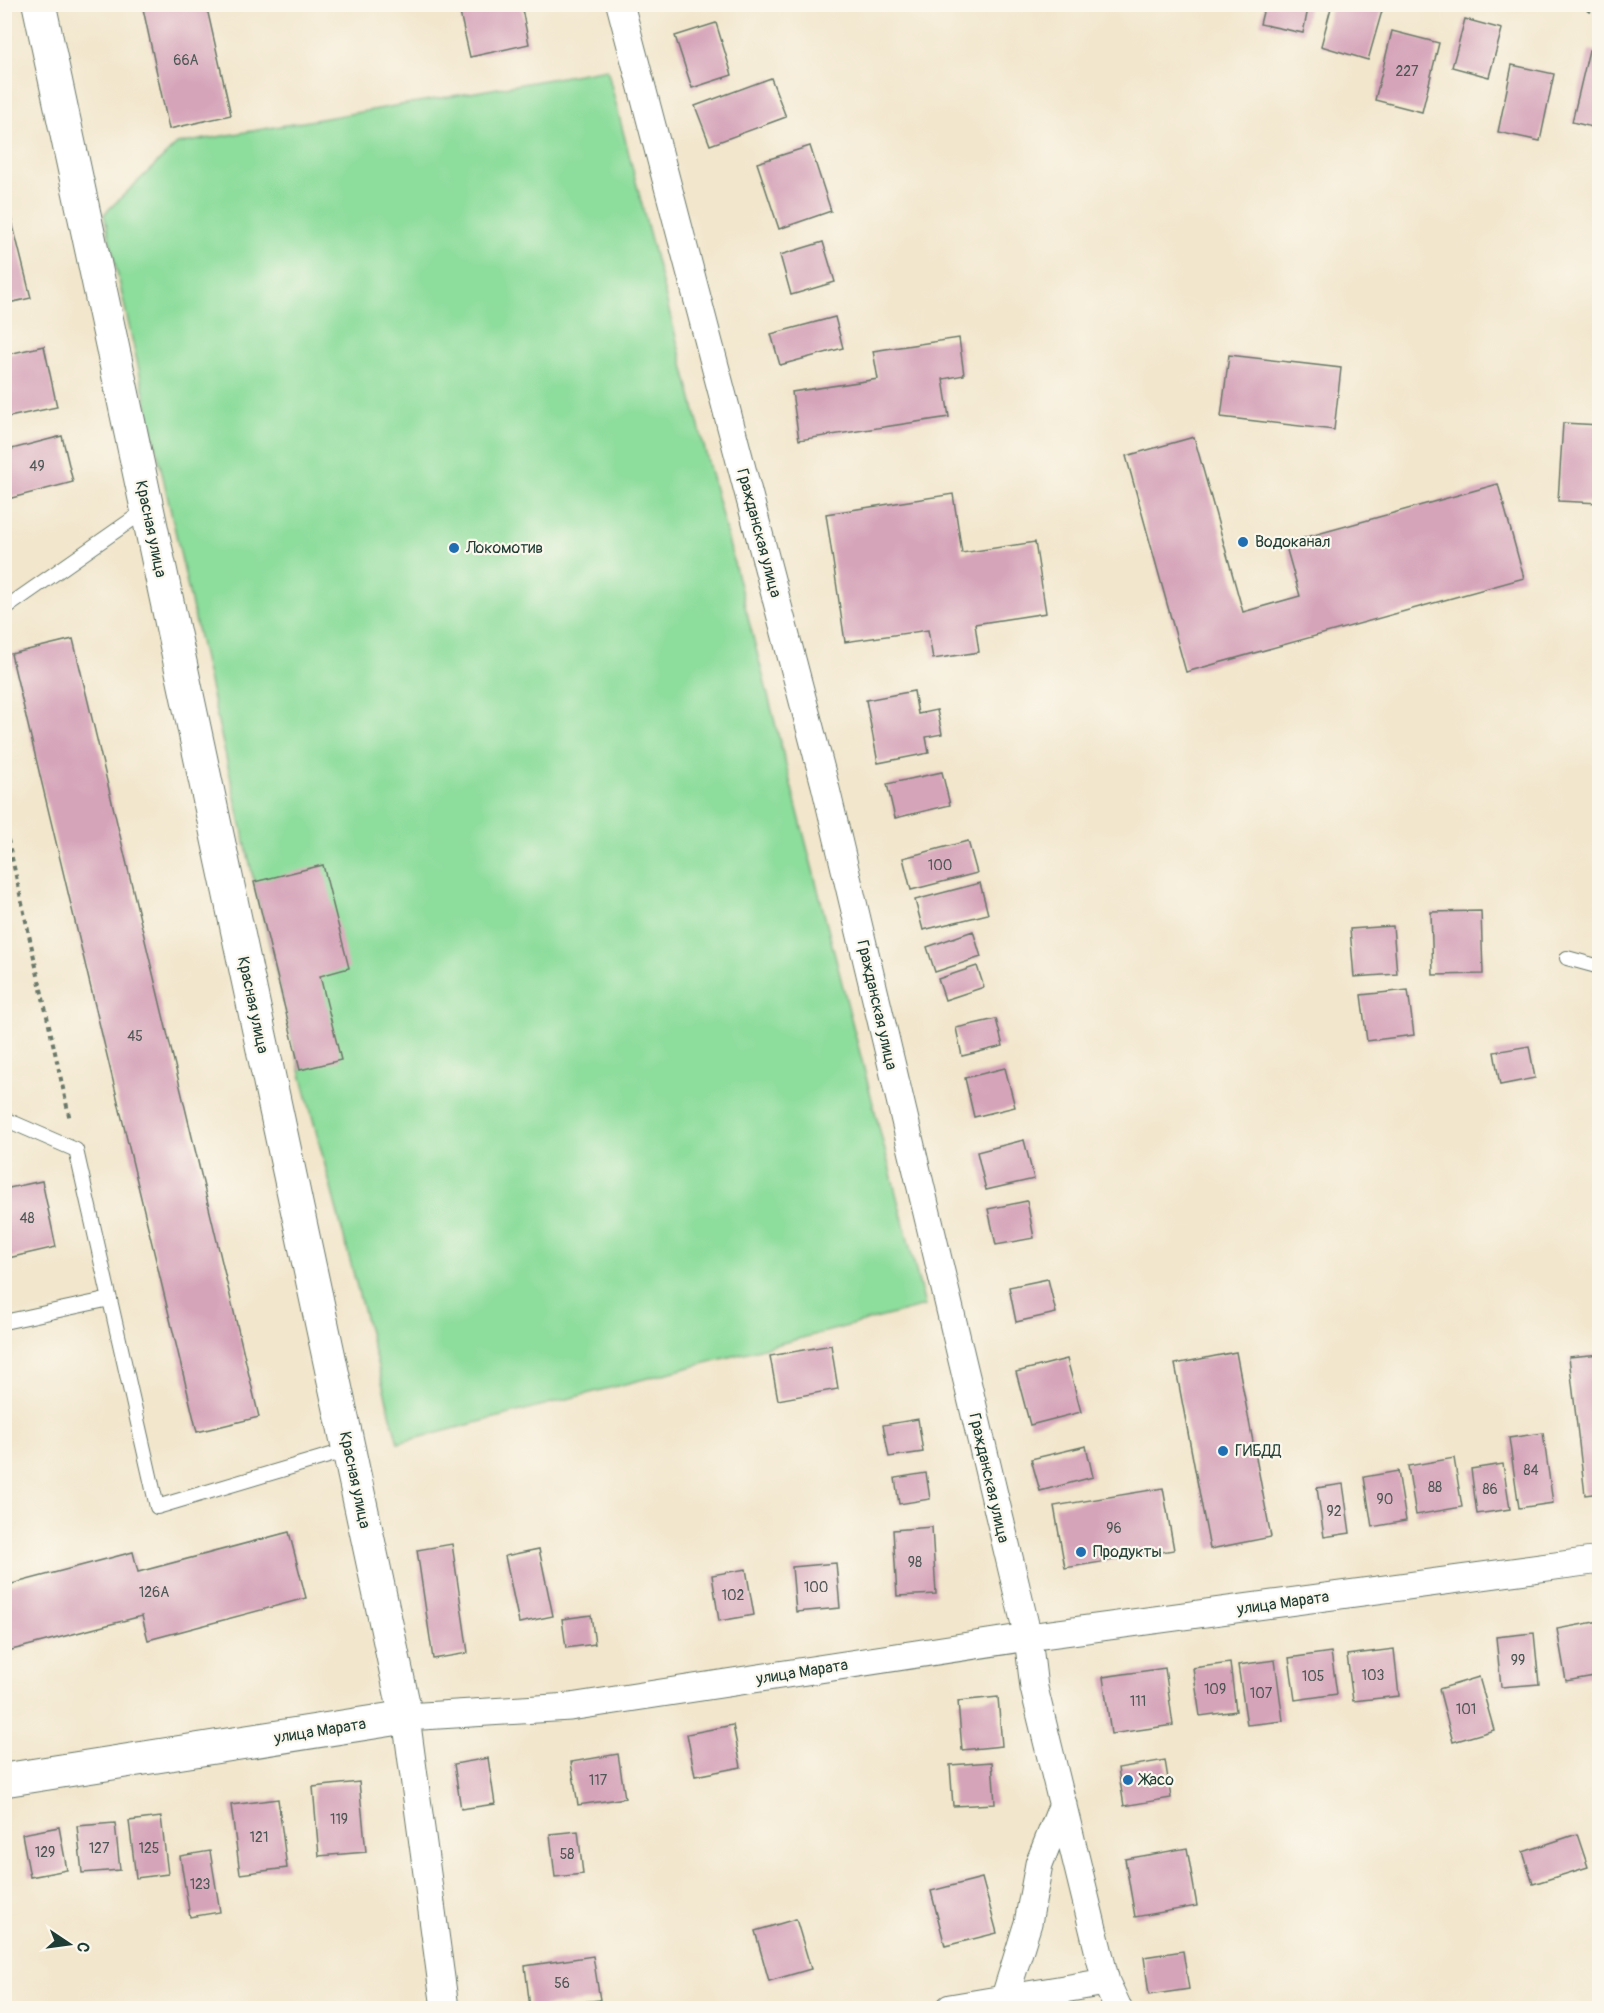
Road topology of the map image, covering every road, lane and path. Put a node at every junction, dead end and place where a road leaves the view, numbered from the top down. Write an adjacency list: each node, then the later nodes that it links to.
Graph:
1 (39, 4): 5 (street, Красная улица)
2 (620, 4): 16 (street, Гражданская улица)
3 (1570, 4): 4 (path)
4 (1599, 14)
5 (147, 509): 6 (lane); 14 (street, Красная улица)
6 (4, 609)
7 (4, 822): 11 (path)
8 (1567, 958): 9 (lane)
9 (1599, 967)
10 (5, 1115): 11 (lane)
11 (76, 1150): 12 (lane)
12 (110, 1299): 13 (lane); 14 (lane)
13 (4, 1322)
14 (348, 1450): 17 (street, Красная улица)
15 (1599, 1560): 16 (street, улица Марата)
16 (1028, 1637): 17 (street, улица Марата); 19 (street, Гражданская улица)
17 (406, 1717): 18 (street, улица Марата); 22 (street, Красная улица)
18 (4, 1780)
19 (1063, 1804): 20 (street, Гражданская улица); 21 (street)
20 (1106, 1982): 21 (street); 24 (street, Гражданская улица)
21 (1005, 2000): 23 (street)
22 (445, 2008)
23 (950, 2008)
24 (1118, 2008)

